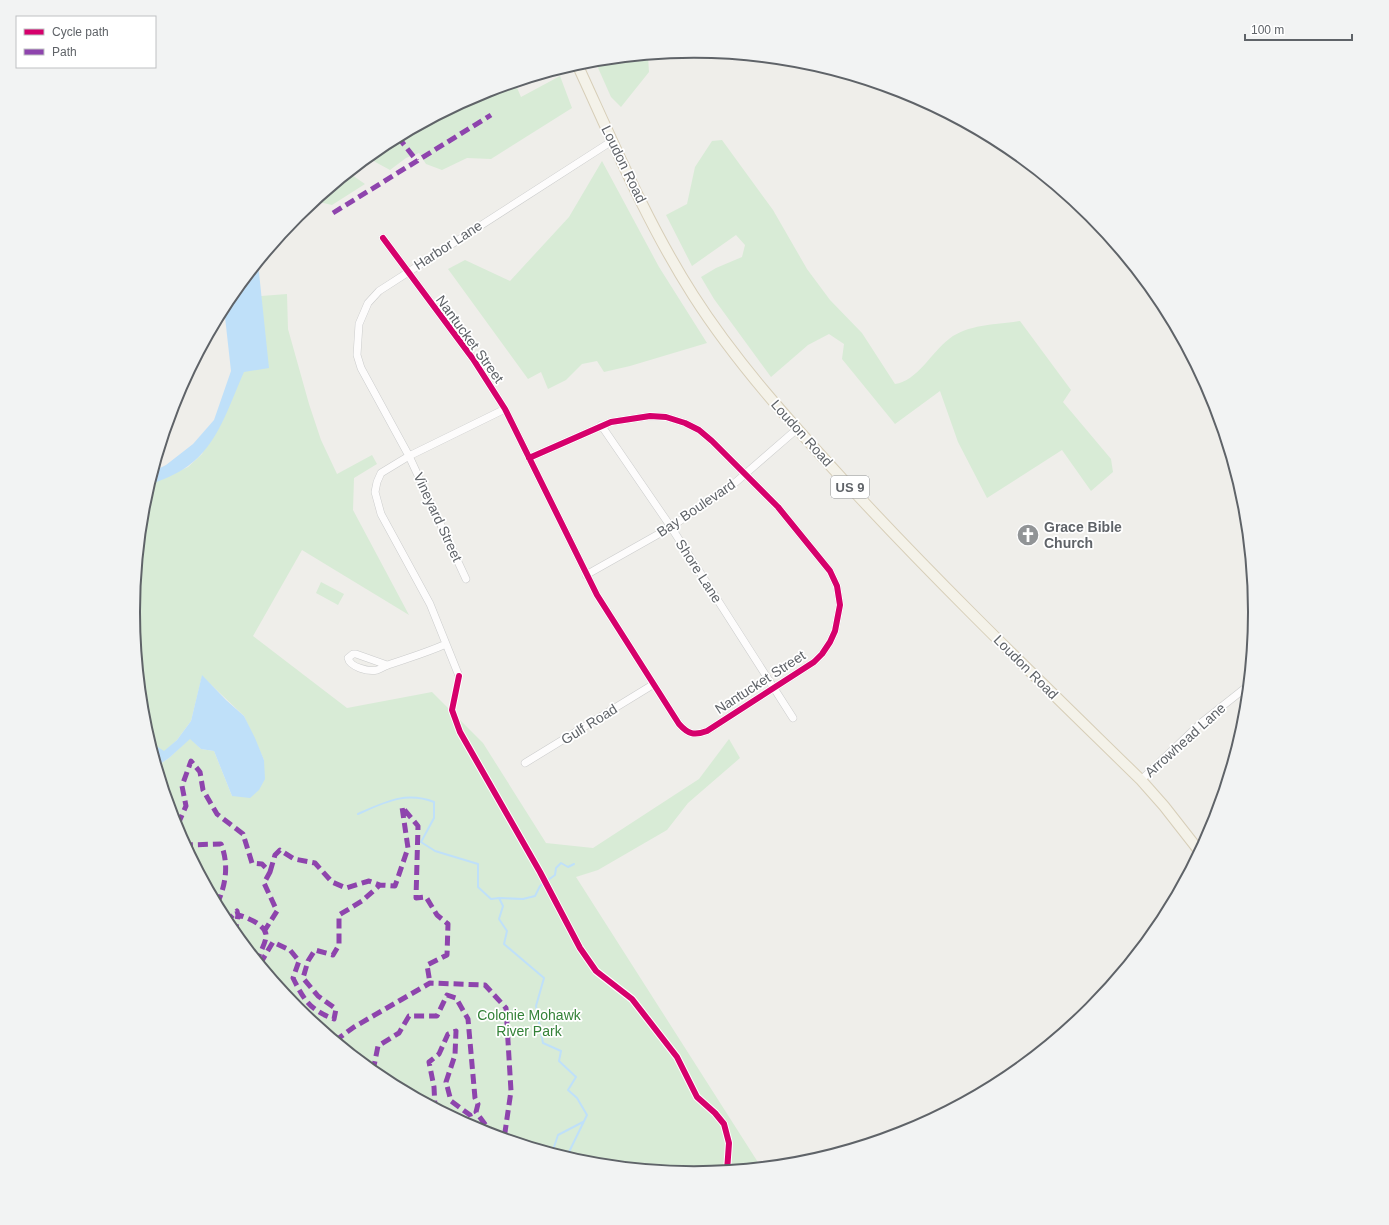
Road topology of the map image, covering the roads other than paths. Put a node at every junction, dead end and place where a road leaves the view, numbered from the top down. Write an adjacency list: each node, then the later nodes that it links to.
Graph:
1 (580, 70): 2 (main road, Loudon Road / US 9)
2 (612, 141): 4 (street, Harbor Lane); 7 (main road, Loudon Road / US 9)
3 (383, 238): 4 (street, Nantucket Street)
4 (407, 272): 5 (street, Nantucket Street); 8 (street, Harbor Lane)
5 (505, 409): 8 (street, Vineyard Street); 9 (street, Nantucket Street)
6 (601, 425): 9 (street, Nantucket Street); 10 (street, Nantucket Street); 11 (street, Shore Lane)
7 (797, 429): 10 (street, Bay Boulevard); 22 (main road, Loudon Road / US 9)
8 (410, 456): 13 (street, Vineyard Street); 14 (street, Vineyard Street)
9 (529, 458): 12 (street, Nantucket Street)
10 (745, 474): 11 (street, Bay Boulevard); 18 (street, Nantucket Street)
11 (671, 528): 12 (street, Bay Boulevard); 18 (street, Shore Lane)
12 (586, 575): 17 (street, Nantucket Street)
13 (466, 579)
14 (446, 644): 15 (street); 16 (street)
15 (387, 665)
16 (459, 676)
17 (654, 684): 18 (street, Nantucket Street); 21 (street, Gulf Road)
18 (774, 689): 20 (street, Shore Lane)
19 (1243, 690): 22 (street, Arrowhead Lane)
20 (793, 718)
21 (525, 763)
22 (1141, 780): 23 (main road, Loudon Road / US 9)
23 (1197, 848)

